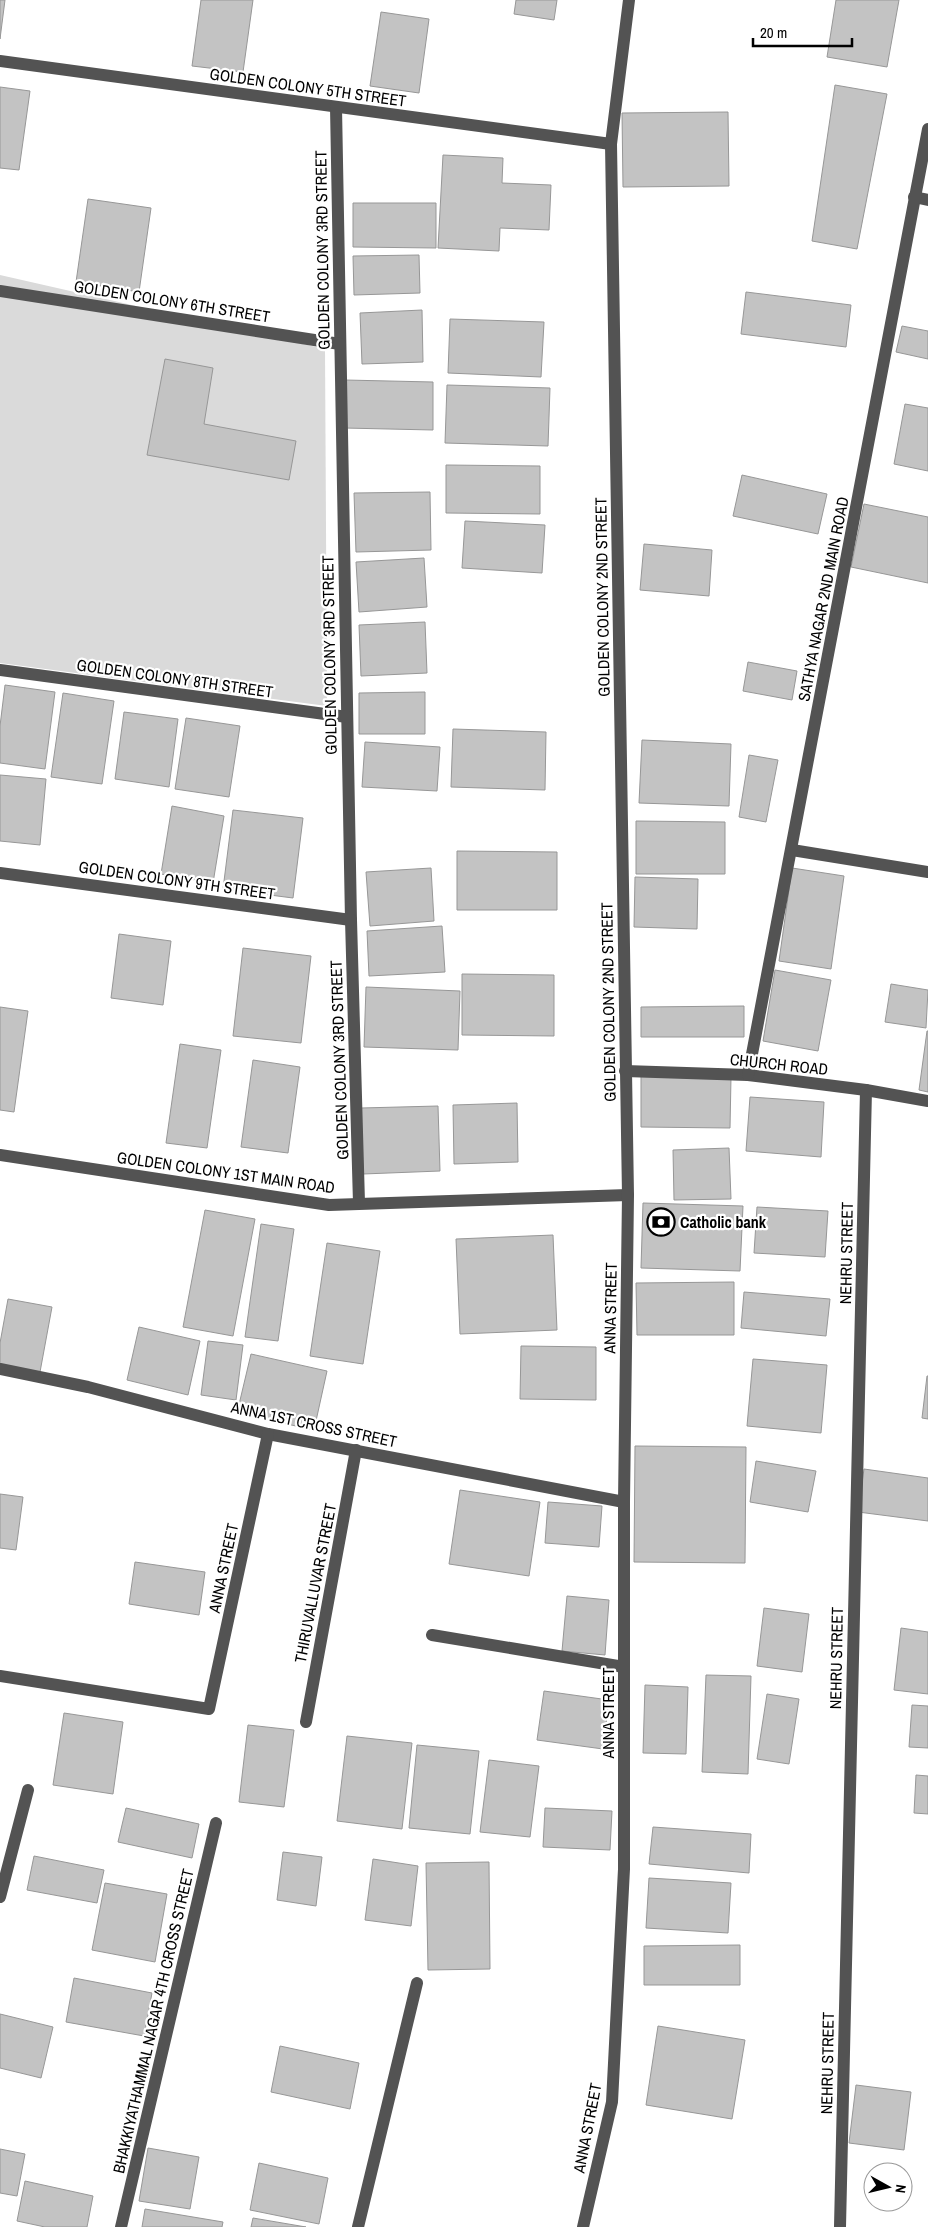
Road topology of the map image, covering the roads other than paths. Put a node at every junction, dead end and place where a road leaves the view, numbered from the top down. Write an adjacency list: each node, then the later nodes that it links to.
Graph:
1 (629, 0): 5 (street, GOLDEN COLONY 2ND STREET)
2 (0, 61): 3 (street, GOLDEN COLONY 5TH STREET)
3 (336, 107): 5 (street, GOLDEN COLONY 5TH STREET); 9 (street, GOLDEN COLONY 3RD STREET)
4 (928, 129): 6 (street, SATHYA NAGAR 2ND MAIN ROAD)
5 (611, 144): 16 (street, GOLDEN COLONY 2ND STREET)
6 (914, 197): 7 (street); 12 (street, SATHYA NAGAR 2ND MAIN ROAD)
7 (928, 200)
8 (0, 291): 9 (street, GOLDEN COLONY 6TH STREET)
9 (340, 344): 11 (street, GOLDEN COLONY 3RD STREET)
10 (0, 670): 11 (street, GOLDEN COLONY 8TH STREET)
11 (347, 717): 15 (street, GOLDEN COLONY 3RD STREET)
12 (792, 850): 14 (street); 17 (street, SATHYA NAGAR 2ND MAIN ROAD)
13 (0, 872): 15 (street, GOLDEN COLONY 9TH STREET)
14 (928, 872)
15 (351, 920): 22 (street, GOLDEN COLONY 3RD STREET)
16 (625, 1071): 17 (street, CHURCH ROAD); 21 (street, GOLDEN COLONY 2ND STREET)
17 (748, 1075): 18 (street, CHURCH ROAD)
18 (866, 1090): 19 (street, CHURCH ROAD); 38 (street, NEHRU STREET)
19 (928, 1101)
20 (0, 1155): 22 (street, GOLDEN COLONY 1ST MAIN ROAD)
21 (628, 1195): 22 (street, GOLDEN COLONY 1ST MAIN ROAD); 26 (street, ANNA STREET)
22 (359, 1203)
23 (0, 1369): 24 (street, ANNA 1ST CROSS STREET)
24 (268, 1434): 25 (street, ANNA 1ST CROSS STREET); 29 (street, ANNA STREET)
25 (356, 1450): 26 (street, ANNA 1ST CROSS STREET); 30 (street, THIRUVALLUVAR STREET)
26 (624, 1502): 28 (street, ANNA STREET)
27 (432, 1635): 28 (street)
28 (624, 1667): 37 (street, ANNA STREET)
29 (0, 1676)
30 (306, 1722)
31 (28, 1790): 33 (street)
32 (216, 1822): 35 (street, BHAKKIYATHAMMAL NAGAR 4TH CROSS STREET)
33 (0, 1897)
34 (417, 1983): 36 (street)
35 (121, 2227)
36 (358, 2227)
37 (583, 2227)
38 (840, 2227)

